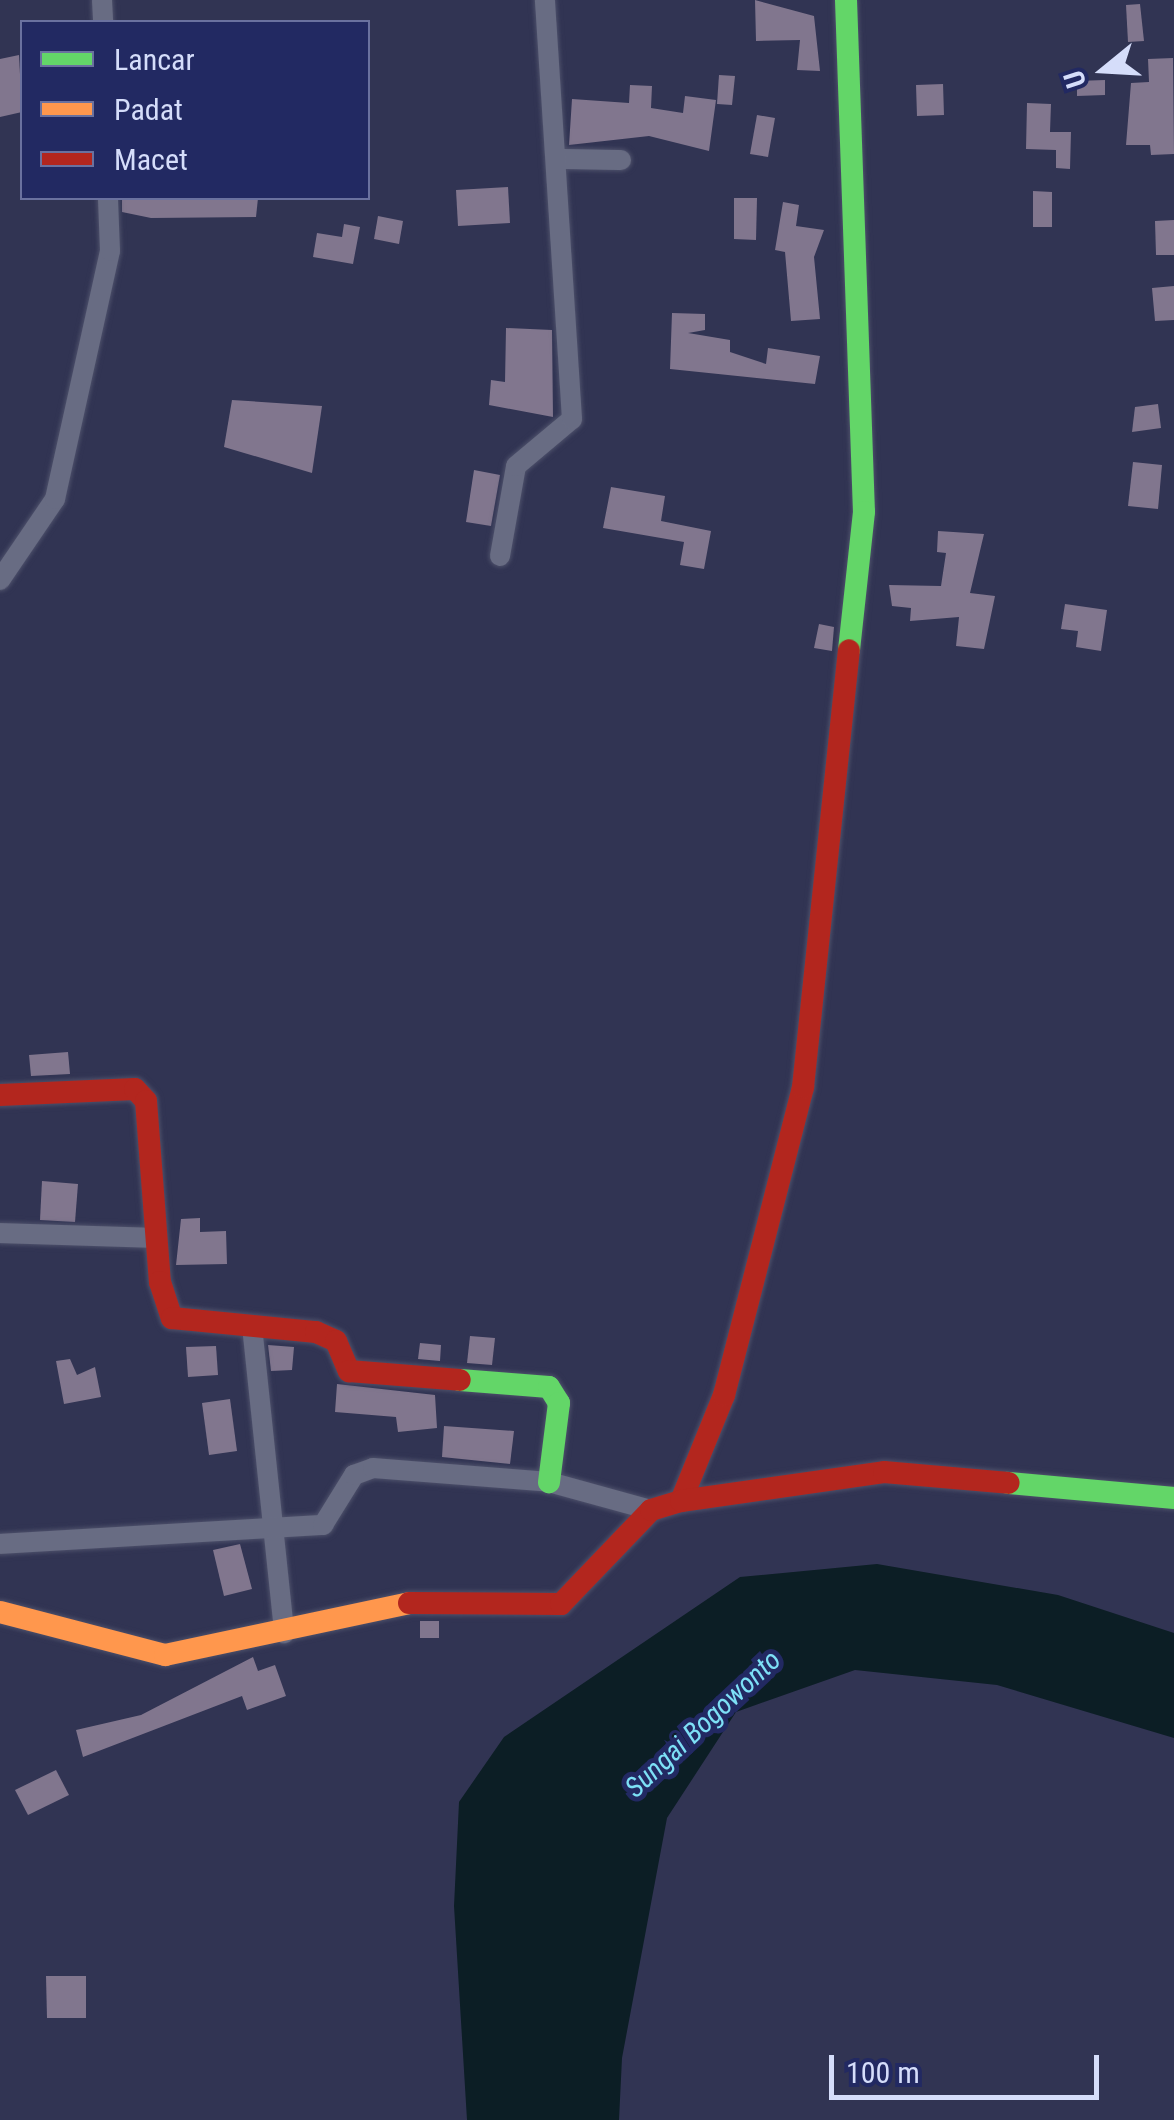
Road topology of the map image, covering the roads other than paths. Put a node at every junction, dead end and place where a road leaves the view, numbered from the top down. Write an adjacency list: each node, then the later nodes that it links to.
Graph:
1 (545, 0): 3 (street)
2 (846, 0): 14 (street)
3 (561, 158): 4 (street); 6 (street)
4 (621, 160)
5 (108, 200): 7 (street)
6 (500, 556)
7 (0, 580)
8 (0, 1095): 10 (street)
9 (0, 1233): 10 (street)
10 (156, 1238): 11 (street)
11 (252, 1326): 12 (street); 16 (street)
12 (549, 1482): 15 (street); 16 (street)
13 (1174, 1498): 14 (street)
14 (681, 1502): 15 (street)
15 (651, 1510): 19 (street)
16 (268, 1530): 17 (street); 19 (street)
17 (0, 1544)
18 (0, 1612): 19 (street)
19 (284, 1633)

